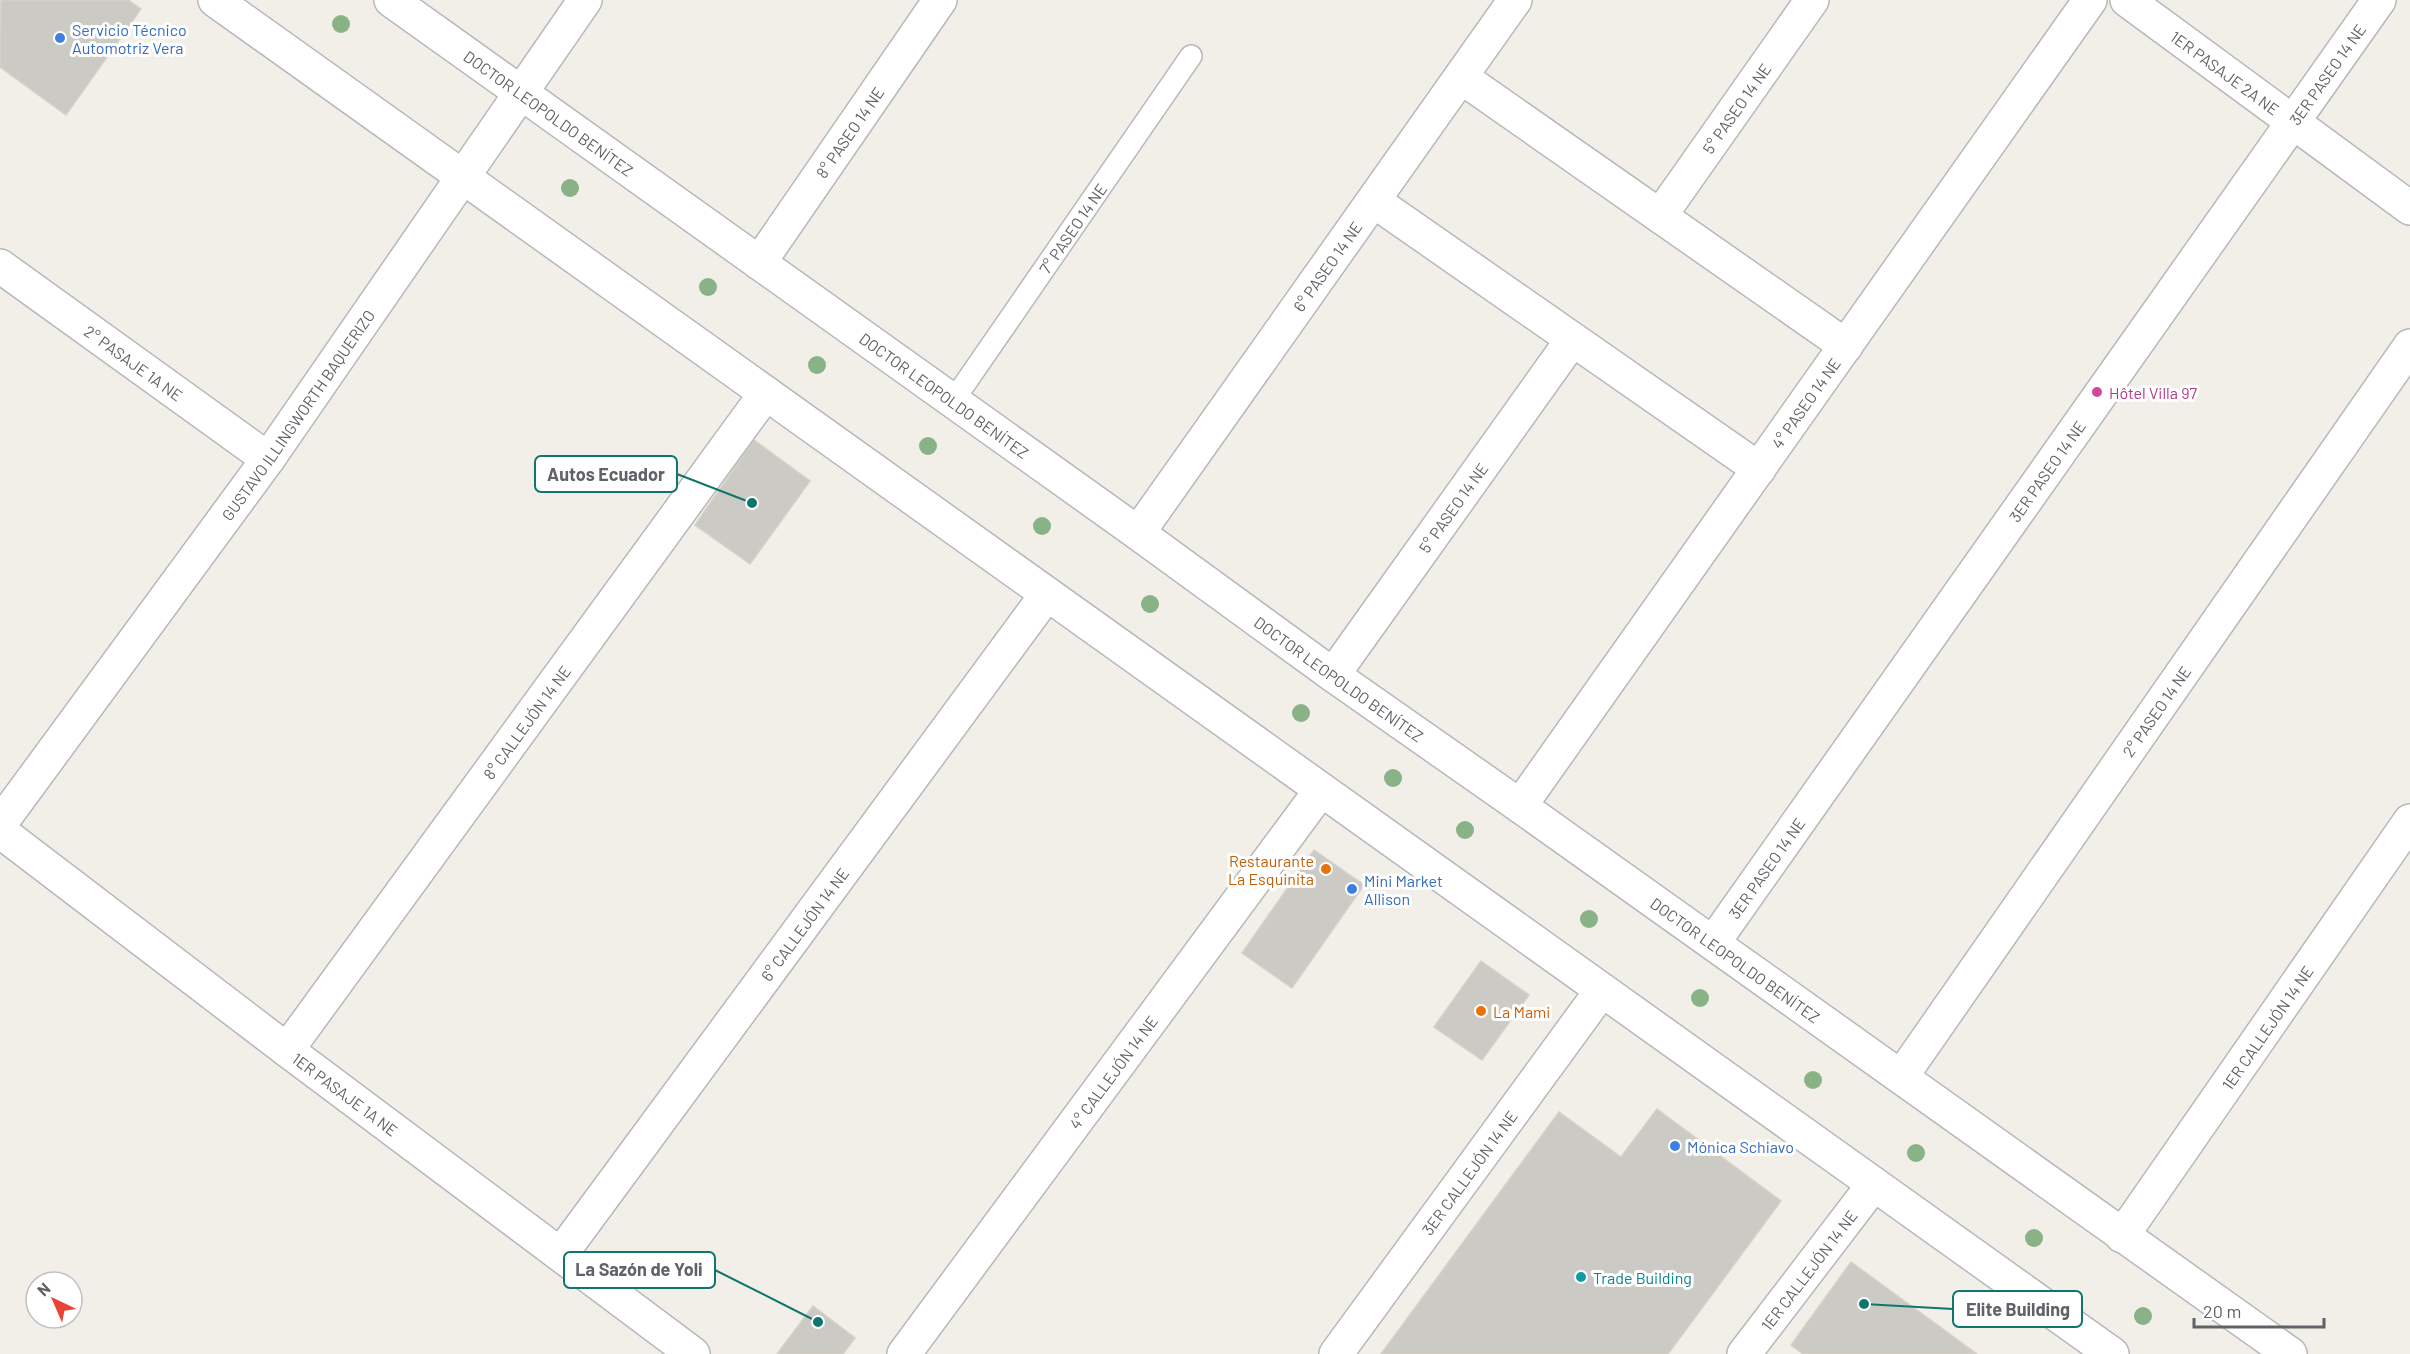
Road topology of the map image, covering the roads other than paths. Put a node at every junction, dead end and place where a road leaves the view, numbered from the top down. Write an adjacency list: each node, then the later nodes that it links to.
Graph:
1 (215, 0): 14 (street)
2 (390, 0): 12 (street, DOCTOR LEOPOLDO BENÍTEZ)
3 (585, 0): 12 (street, GUSTAVO ILLINGWORTH BAQUERIZO)
4 (940, 0): 18 (street, 8° PASEO 14 NE)
5 (1515, 0): 11 (street, 6° PASEO 14 NE)
6 (1812, 0): 17 (street, 5° PASEO 14 NE)
7 (2090, 0): 21 (street, 4° PASEO 14 NE)
8 (2127, 0): 13 (street, 1ER PASAJE 2A NE)
9 (2379, 0): 13 (street, 3ER PASEO 14 NE)
10 (1191, 56): 24 (lane, 7° PASEO 14 NE)
11 (1461, 77): 15 (street, 6° PASEO 14 NE); 17 (street)
12 (520, 93): 14 (street, GUSTAVO ILLINGWORTH BAQUERIZO); 18 (street, DOCTOR LEOPOLDO BENÍTEZ)
13 (2292, 121): 16 (street, 1ER PASAJE 2A NE); 35 (street, 3ER PASEO 14 NE)
14 (462, 176): 23 (street); 25 (street, GUSTAVO ILLINGWORTH BAQUERIZO)
15 (1374, 201): 20 (street); 27 (street, 6° PASEO 14 NE)
16 (2410, 208)
17 (1660, 216): 21 (street)
18 (759, 263): 24 (street, DOCTOR LEOPOLDO BENÍTEZ)
19 (0, 266): 25 (street, 2° PASAJE 1A NE)
20 (1572, 340): 26 (street); 29 (street, 5° PASEO 14 NE)
21 (1846, 346): 26 (street, 4° PASEO 14 NE)
22 (2410, 346): 38 (street, 2° PASEO 14 NE)
23 (766, 393): 28 (street); 37 (street, 8° CALLEJÓN 14 NE)
24 (953, 401): 27 (street, DOCTOR LEOPOLDO BENÍTEZ)
25 (268, 459): 33 (street, GUSTAVO ILLINGWORTH BAQUERIZO)
26 (1759, 469): 31 (street, 4° PASEO 14 NE)
27 (1138, 533): 29 (street, DOCTOR LEOPOLDO BENÍTEZ)
28 (1047, 594): 30 (street); 41 (street, 6° CALLEJÓN 14 NE)
29 (1333, 675): 31 (street, DOCTOR LEOPOLDO BENÍTEZ)
30 (1321, 790): 36 (street); 44 (street, 4° CALLEJÓN 14 NE)
31 (1520, 806): 35 (street, DOCTOR LEOPOLDO BENÍTEZ)
32 (2410, 821): 40 (street, 1ER CALLEJÓN 14 NE)
33 (0, 824)
34 (0, 831): 37 (street, 1ER PASAJE 1A NE)
35 (1713, 943): 38 (street, DOCTOR LEOPOLDO BENÍTEZ)
36 (1602, 990): 39 (street); 45 (street, 3ER CALLEJÓN 14 NE)
37 (287, 1050): 41 (street, 1ER PASAJE 1A NE)
38 (1901, 1077): 40 (street, DOCTOR LEOPOLDO BENÍTEZ)
39 (1874, 1184): 46 (street, 1ER CALLEJÓN 14 NE); 47 (street)
40 (2122, 1236): 42 (street, DOCTOR LEOPOLDO BENÍTEZ)
41 (561, 1254): 43 (street, 1ER PASAJE 1A NE)
42 (2238, 1318): 48 (street); 49 (street, DOCTOR LEOPOLDO BENÍTEZ)
43 (693, 1354)
44 (904, 1354)
45 (1335, 1354)
46 (1744, 1354)
47 (2112, 1354)
48 (2260, 1354)
49 (2290, 1354)

